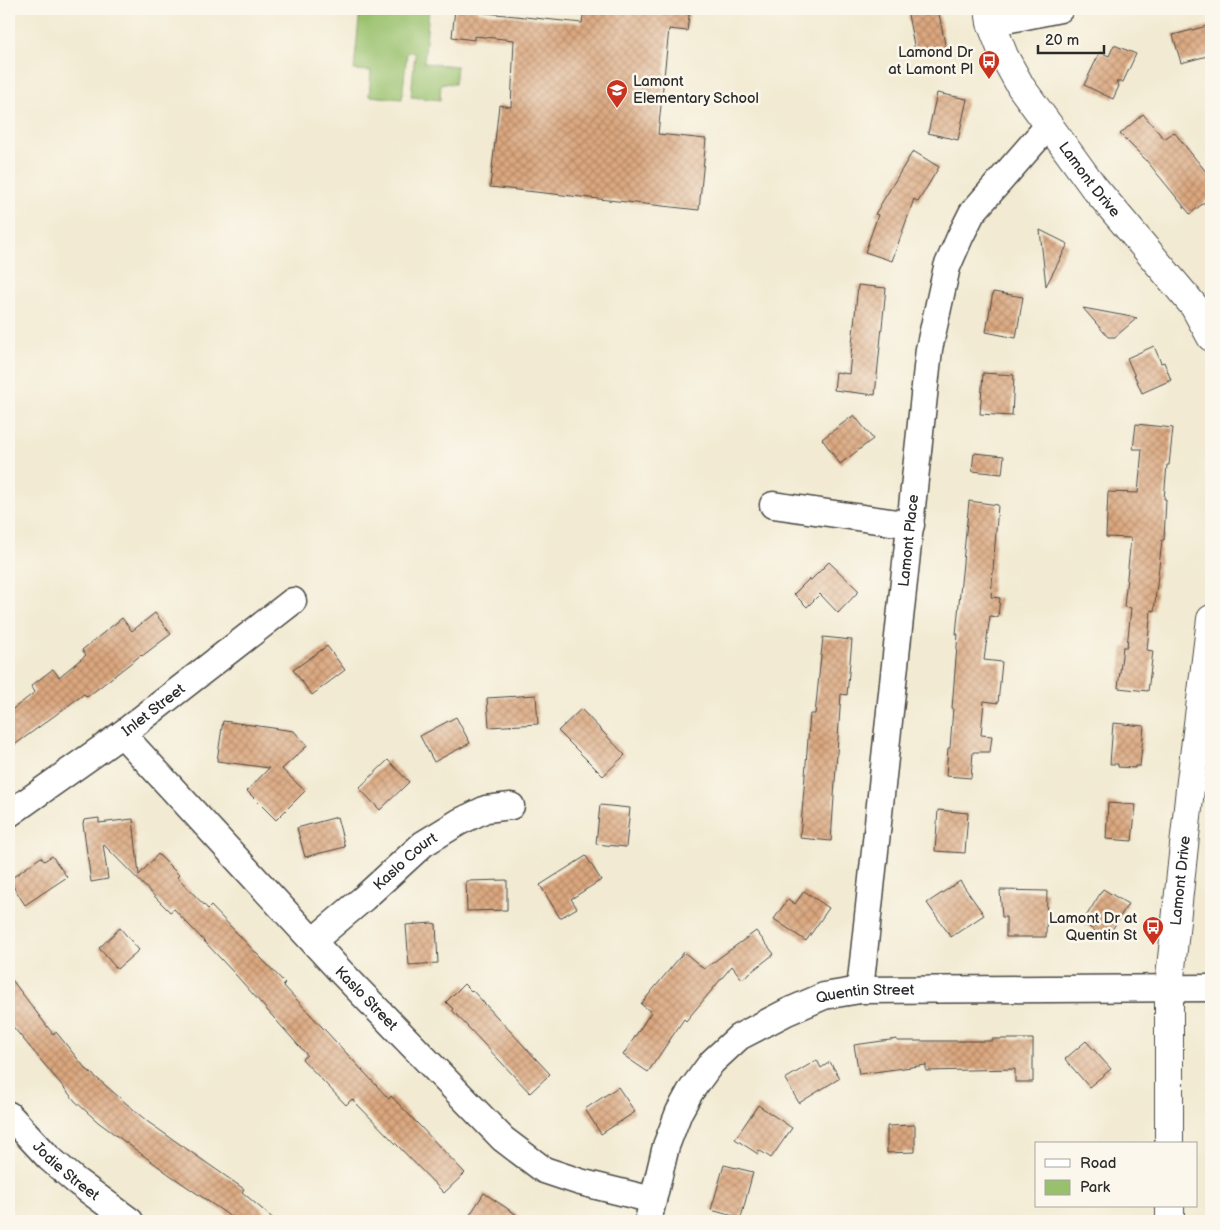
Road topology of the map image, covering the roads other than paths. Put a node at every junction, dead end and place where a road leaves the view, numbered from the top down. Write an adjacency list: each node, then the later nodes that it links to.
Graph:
1 (1060, 9): 2 (street)
2 (990, 16): 3 (street, Lamont Drive)
3 (1048, 126): 4 (street, Lamont Drive); 6 (street, Lamont Place)
4 (1211, 337)
5 (773, 505): 6 (street)
6 (911, 525): 15 (street, Lamont Place)
7 (294, 601): 9 (street, Inlet Street)
8 (1211, 619): 13 (street, Lamont Drive)
9 (122, 734): 11 (street, Inlet Street); 12 (street, Kaslo Street)
10 (512, 806): 12 (street, Kaslo Court)
11 (9, 814)
12 (312, 941): 19 (street, Kaslo Street)
13 (1169, 987): 14 (street, Quentin Street); 15 (street, Quentin Street); 17 (street, Lamont Drive)
14 (1211, 988)
15 (860, 990): 19 (street, Quentin Street)
16 (9, 1115): 20 (street, Jodie Street)
17 (1170, 1142)
18 (1170, 1208): 21 (street)
19 (650, 1211)
20 (130, 1221)
21 (1170, 1221)

